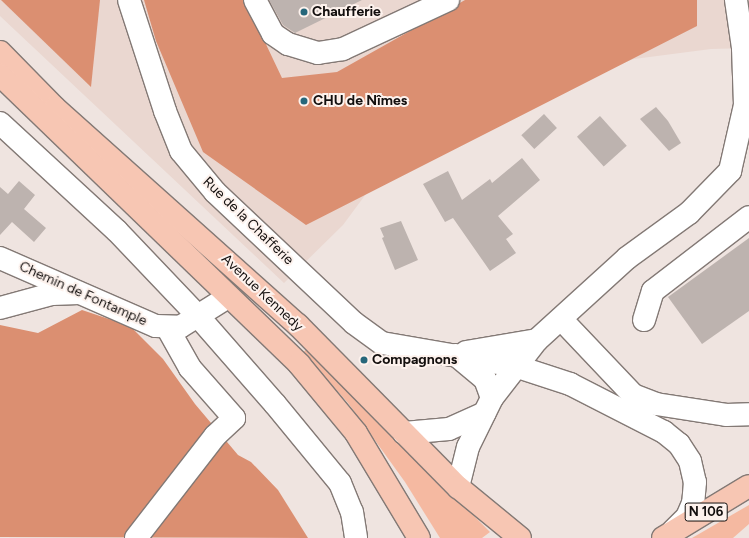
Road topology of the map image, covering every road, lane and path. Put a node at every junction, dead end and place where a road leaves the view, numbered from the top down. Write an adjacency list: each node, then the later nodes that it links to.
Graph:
1 (129, 0): 19 (street, Rue de la Chafferie)
2 (255, 0): 3 (street)
3 (448, 0)
4 (736, 0): 7 (street)
5 (0, 52): 26 (main road, Avenue Kennedy)
6 (0, 75): 12 (main road, Avenue Kennedy)
7 (747, 104): 15 (street)
8 (0, 123): 14 (street)
9 (749, 217): 16 (street)
10 (0, 258): 11 (street, Chemin de Fontample)
11 (84, 293): 13 (street); 17 (street, Chemin de Fontample)
12 (228, 297): 14 (street); 32 (main road, Avenue Kennedy)
13 (0, 308)
14 (197, 315): 17 (street); 31 (street)
15 (561, 318): 18 (street); 21 (street)
16 (644, 320)
17 (167, 327): 30 (street)
18 (537, 340): 19 (street); 20 (street)
19 (455, 354): 20 (street, Rue de la Chafferie); 24 (street)
20 (516, 366): 22 (street, Rue de la Chafferie); 24 (street)
21 (615, 378): 22 (street); 23 (street); 25 (street)
22 (570, 384): 29 (street, Rue de la Chafferie)
23 (749, 404)
24 (488, 406): 26 (street); 27 (street)
25 (749, 414)
26 (404, 433): 27 (main road, Avenue Kennedy)
27 (458, 486): 33 (main road, Avenue Kennedy)
28 (749, 486): 29 (main road, N 106)
29 (665, 537)
30 (136, 538)
31 (356, 538)
32 (419, 538)
33 (520, 538)

